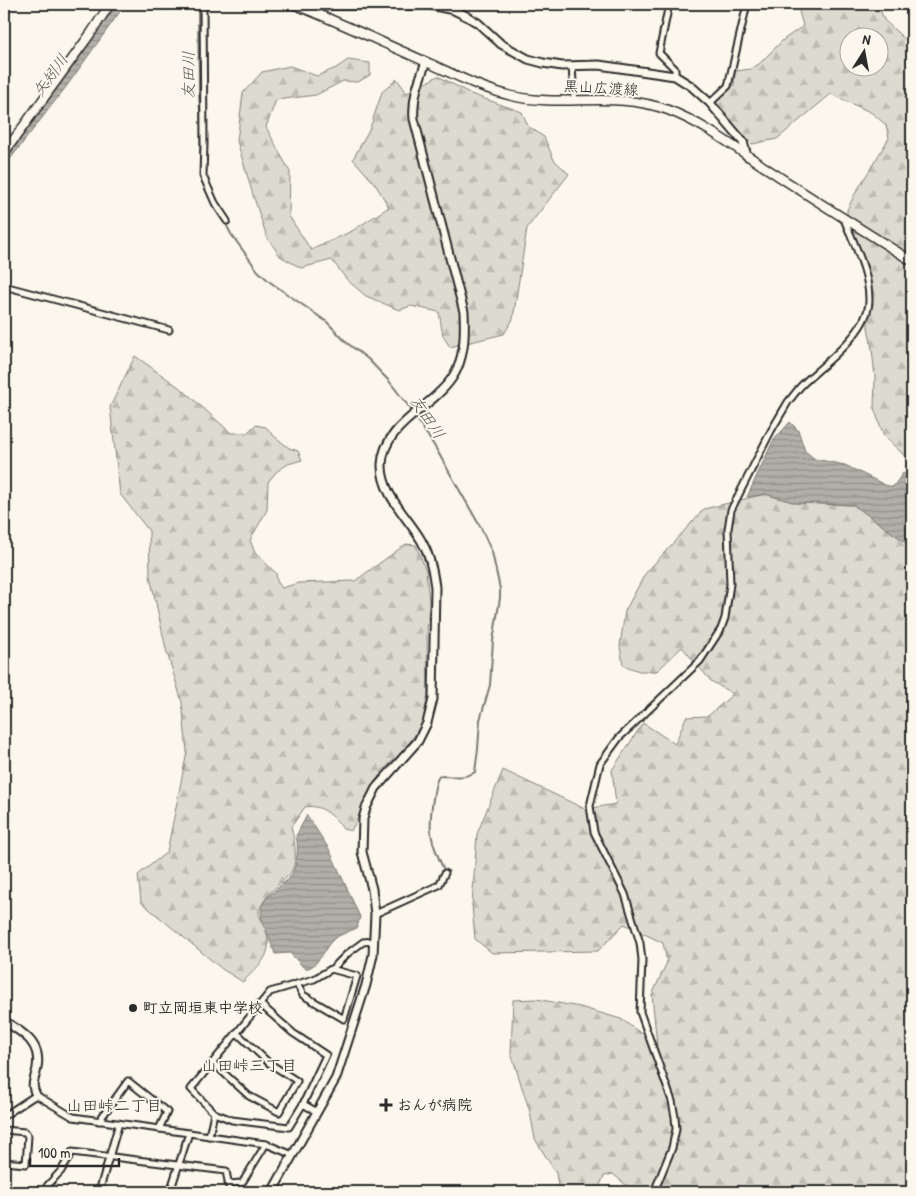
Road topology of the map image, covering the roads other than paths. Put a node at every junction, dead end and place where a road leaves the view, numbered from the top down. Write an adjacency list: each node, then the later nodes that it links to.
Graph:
1 (110, 4): 14 (main road)
2 (203, 4): 17 (street)
3 (293, 4): 8 (main road, 黒山広渡線)
4 (669, 4): 11 (street)
5 (747, 4): 13 (street)
6 (409, 5): 7 (street); 8 (street)
7 (456, 7): 10 (street)
8 (312, 11): 9 (main road, 黒山広渡線)
9 (426, 62): 12 (main road, 黒山広渡線); 22 (street)
10 (572, 66): 11 (street); 12 (street)
11 (675, 76): 13 (street)
12 (574, 99): 15 (main road, 黒山広渡線)
13 (710, 103): 15 (street)
14 (4, 153)
15 (747, 156): 16 (main road, 黒山広渡線)
16 (844, 219): 18 (main road, 黒山広渡線); 52 (street)
17 (227, 221)
18 (912, 261)
19 (4, 286): 20 (street)
20 (169, 330)
21 (445, 873): 22 (street)
22 (375, 914): 23 (street)
23 (374, 941): 24 (street); 32 (street)
24 (331, 969): 25 (street); 25 (street)
25 (297, 984): 26 (street)
26 (260, 1004): 28 (street); 31 (street)
27 (4, 1020): 30 (street)
28 (237, 1033): 29 (street); 29 (street)
29 (213, 1063): 33 (street)
30 (36, 1095): 34 (street); 35 (street)
31 (303, 1104): 32 (street); 33 (street)
32 (317, 1112): 42 (street)
33 (214, 1113): 40 (street)
34 (4, 1116)
35 (98, 1121): 36 (street); 37 (street)
36 (119, 1123): 37 (street); 43 (street)
37 (159, 1129): 39 (street)
38 (4, 1130): 44 (street)
39 (189, 1133): 40 (street); 45 (street)
40 (209, 1136): 41 (street)
41 (266, 1144): 42 (street); 46 (street)
42 (293, 1155): 51 (street)
43 (110, 1156): 45 (street); 47 (street); 48 (street)
44 (4, 1162)
45 (179, 1165): 46 (street); 49 (street)
46 (228, 1184): 50 (street)
47 (58, 1192)
48 (99, 1192)
49 (170, 1192)
50 (230, 1192)
51 (272, 1192)
52 (654, 1192)

